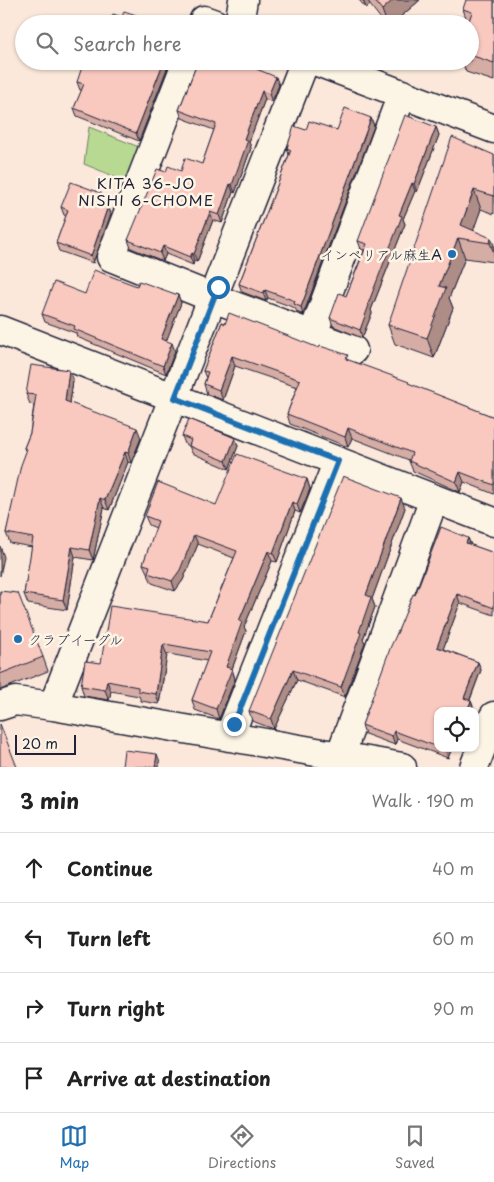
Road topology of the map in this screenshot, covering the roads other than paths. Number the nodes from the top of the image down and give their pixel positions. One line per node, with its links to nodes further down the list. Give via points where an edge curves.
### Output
1 (244, 0): 2 (street)
2 (241, 15)
3 (184, 70): 8 (street, via 111,257)
4 (302, 70): 8 (street)
5 (339, 70): 6 (street)
6 (402, 94): 7 (street); 10 (street)
7 (494, 129)
8 (214, 298): 10 (street); 12 (street)
9 (0, 330): 12 (street)
10 (314, 334): 11 (street)
11 (354, 350)
12 (175, 398): 13 (street); 17 (street)
13 (338, 461): 14 (street); 19 (street)
14 (434, 499): 15 (street); 20 (street)
15 (494, 522)
16 (0, 706): 17 (street, via 15,701)
17 (53, 706): 19 (street)
18 (494, 716): 22 (street)
19 (229, 737): 20 (street)
20 (340, 756): 21 (street)
21 (402, 767)
22 (474, 767)

